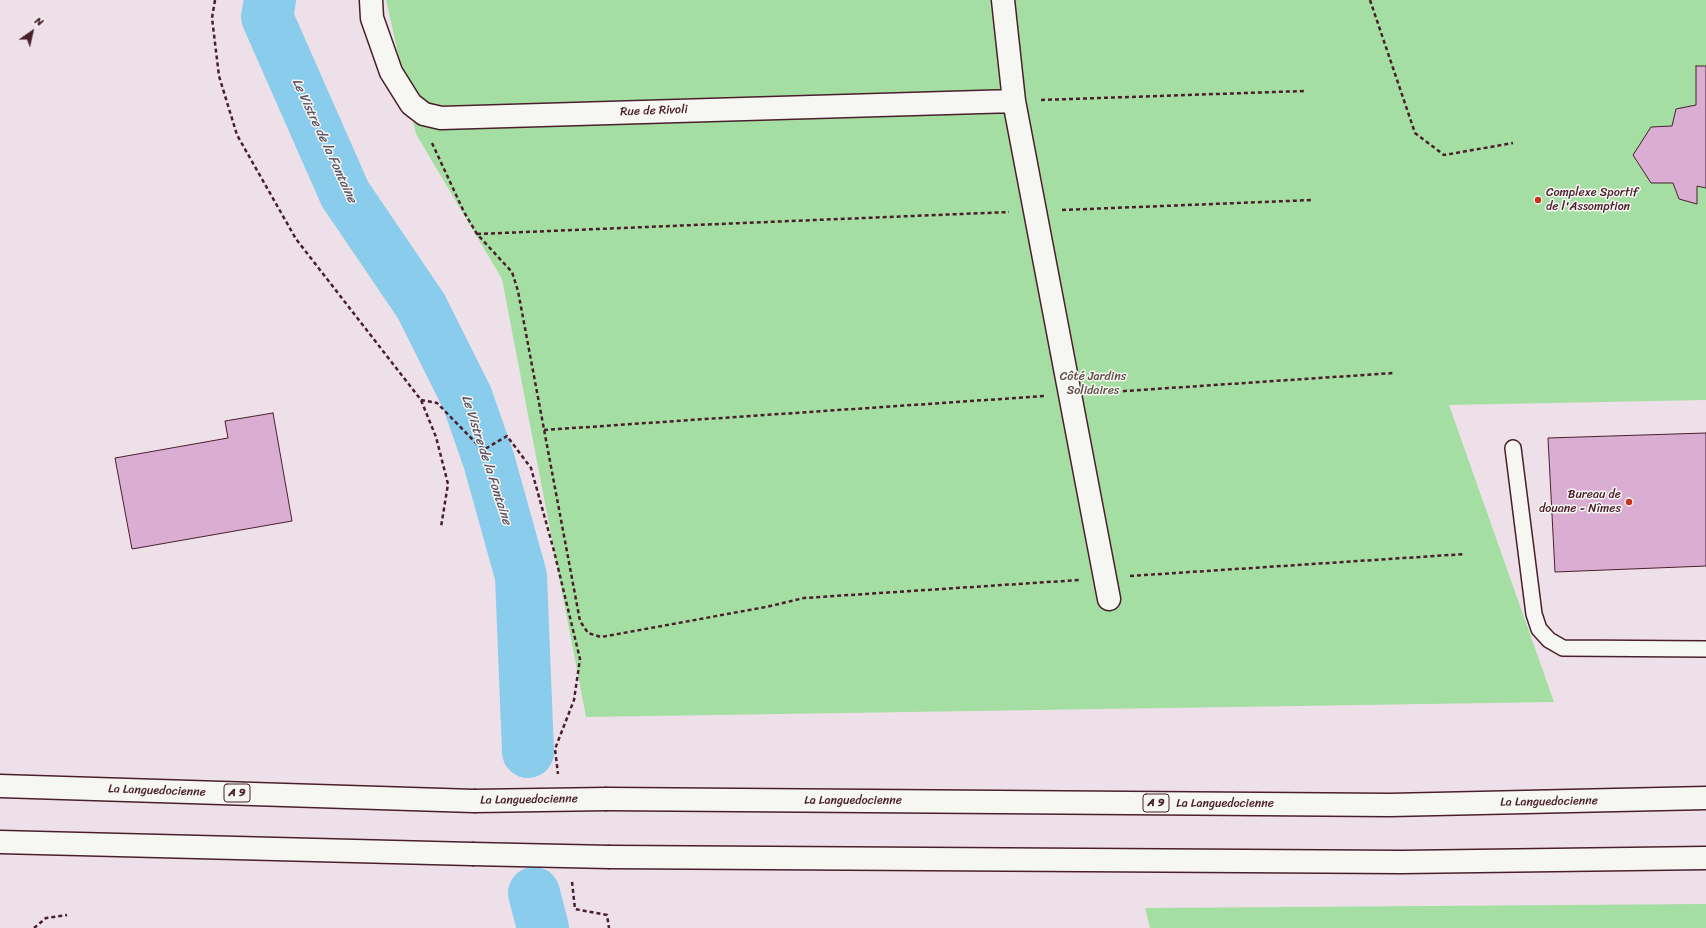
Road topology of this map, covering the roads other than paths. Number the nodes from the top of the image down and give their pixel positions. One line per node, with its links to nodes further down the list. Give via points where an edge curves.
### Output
1 (371, 0): 3 (main road, Rue de Rivoli, via 372,18 391,72 411,104 424,114 441,118)
2 (1002, 0): 3 (main road)
3 (1014, 101): 5 (main road)
4 (1513, 448): 6 (lane, via 1534,614 1539,629 1549,640 1563,648)
5 (1109, 599)
6 (1706, 649)
7 (0, 786): 8 (main road, La Languedocienne / A 9, bridge, via 474,801 1390,805)
8 (1706, 798)
9 (0, 842): 10 (main road, bridge, via 610,856 1402,862)
10 (1706, 858)

